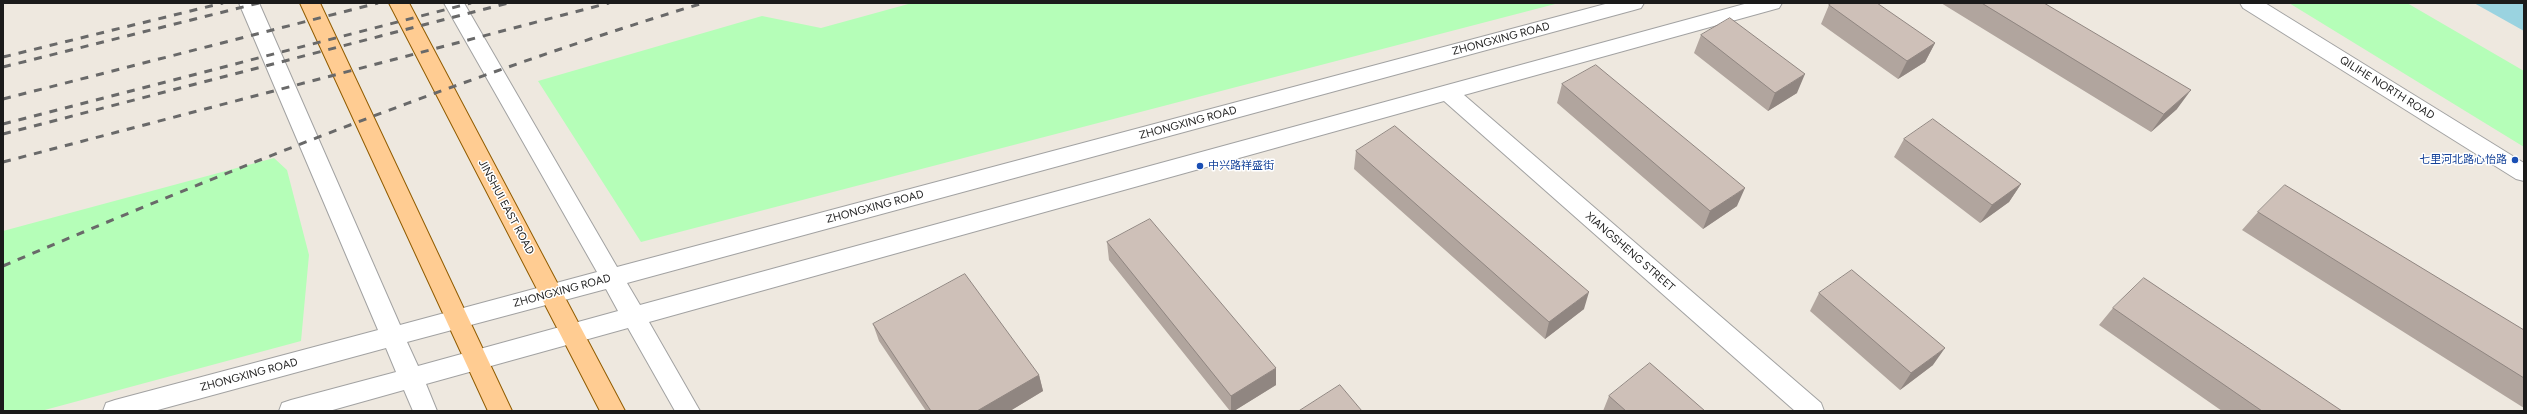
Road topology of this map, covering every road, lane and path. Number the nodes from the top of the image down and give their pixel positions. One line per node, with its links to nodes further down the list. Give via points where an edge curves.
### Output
1 (249, 3): 15 (street)
2 (310, 3): 13 (main road)
3 (399, 3): 11 (main road, JINSHUI EAST ROAD)
4 (454, 3): 10 (street)
5 (1634, 3): 10 (street, ZHONGXING ROAD)
6 (1772, 3): 8 (street)
7 (2250, 3): 9 (street, QILIHE NORTH ROAD)
8 (1447, 92): 12 (street); 24 (street, XIANGSHENG STREET)
9 (2524, 173)
10 (612, 278): 11 (street, ZHONGXING ROAD); 12 (street)
11 (551, 294): 13 (street, ZHONGXING ROAD); 14 (main road, JINSHUI EAST ROAD)
12 (635, 316): 14 (street); 23 (street)
13 (457, 319): 15 (street, ZHONGXING ROAD); 16 (main road)
14 (572, 333): 16 (street); 22 (main road, JINSHUI EAST ROAD)
15 (392, 337): 17 (street); 18 (street, ZHONGXING ROAD)
16 (476, 360): 17 (street); 21 (main road)
17 (410, 378): 19 (street); 20 (street)
18 (115, 411)
19 (291, 411)
20 (425, 411)
21 (500, 411)
22 (613, 411)
23 (688, 411)
24 (1812, 411)

